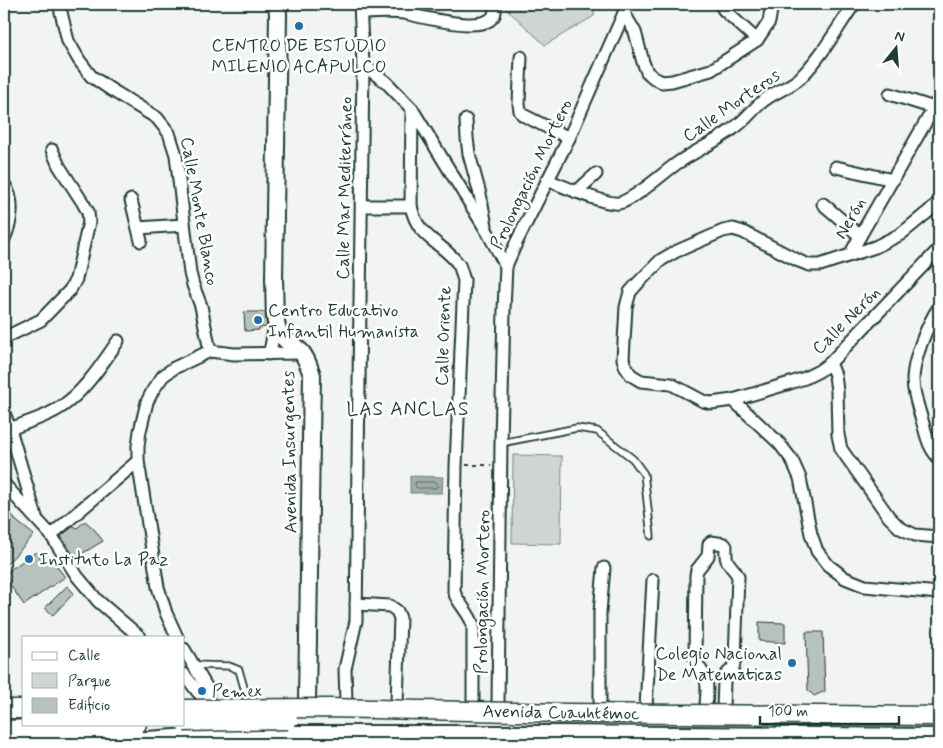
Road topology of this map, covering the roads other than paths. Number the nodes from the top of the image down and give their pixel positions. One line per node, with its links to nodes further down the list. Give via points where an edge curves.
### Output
1 (59, 4): 29 (street, Calle Monte Blanco, via 68,41 91,76 156,118 170,133 176,155)
2 (276, 4): 40 (street, Avenida Insurgentes)
3 (494, 4): 7 (street, via 492,18 488,22 465,24)
4 (720, 4): 9 (street)
5 (772, 4): 9 (street, Prolongación Mortero, via 769,22)
6 (854, 4): 23 (street, Calle Morteros, via 812,66 798,80 763,101 735,128 677,164 627,201 606,202)
7 (361, 8): 11 (street, Calle Mar Mediterráneo)
8 (626, 8): 9 (street, Prolongación Mortero, via 647,72 662,82 711,70); 16 (street, Prolongación Mortero)
9 (757, 40)
10 (521, 57): 16 (street, via 520,111)
11 (364, 65): 14 (street); 27 (street, Calle Mar Mediterráneo)
12 (890, 94): 13 (street)
13 (937, 103): 21 (street, Nerón)
14 (412, 109): 28 (street, Calle Oriente); 32 (street)
15 (466, 120): 32 (street, via 469,154)
16 (569, 138): 20 (street, Prolongación Mortero)
17 (52, 150): 41 (street, via 88,212 76,279 70,290 41,320)
18 (836, 167): 21 (street)
19 (596, 174): 23 (street)
20 (547, 180): 23 (street, Calle Morteros); 38 (street, Prolongación Mortero)
21 (893, 180): 33 (street, Nerón)
22 (4, 184): 34 (street, via 12,210)
23 (576, 192)
24 (131, 200): 30 (street)
25 (939, 200): 37 (street, via 901,234)
26 (823, 204): 33 (street)
27 (362, 206): 28 (street); 61 (street, Calle Mar Mediterráneo)
28 (411, 206): 75 (street, Calle Oriente, via 417,224 452,257 464,280 454,592 473,625)
29 (184, 224): 30 (street); 43 (street, Calle Monte Blanco, via 190,273)
30 (138, 228): 35 (street)
31 (743, 232): 37 (street, Nerón, via 809,265 820,265); 47 (street, Calle Nerón, via 723,231 662,260 630,292 626,307 623,360 631,375 641,381 671,384 711,403)
32 (488, 234): 38 (street)
33 (860, 236): 37 (street, Nerón)
34 (4, 239)
35 (141, 241)
36 (939, 249): 46 (street, Calle Nerón)
37 (850, 255)
38 (506, 266): 50 (street, Prolongación Mortero)
39 (939, 307): 51 (street, via 916,359 913,379 928,441)
40 (276, 321): 44 (street, Avenida Insurgentes, via 284,339); 45 (street)
41 (4, 338)
42 (118, 341): 49 (street, via 69,401 54,411)
43 (210, 351): 45 (street); 52 (street, via 174,368 153,390 140,431)
44 (302, 353): 45 (street); 72 (street, Avenida Insurgentes, via 312,375)
45 (268, 354)
46 (830, 363): 47 (street, Calle Nerón, via 805,378); 57 (street, via 835,375 841,449 900,528 915,535)
47 (733, 400): 60 (street, via 779,443 792,460 800,478 811,534 828,565 845,578 865,586)
48 (4, 413): 49 (street)
49 (10, 429): 54 (street)
50 (502, 442): 56 (lane, via 577,428 597,431 633,459 644,474); 76 (street, Prolongación Mortero)
51 (939, 458)
52 (138, 462): 55 (street); 63 (street, via 158,587)
53 (4, 484): 54 (street)
54 (37, 518): 55 (street)
55 (51, 535): 62 (street, via 77,576 98,601)
56 (651, 536)
57 (939, 537)
58 (604, 568): 79 (street, via 600,612)
59 (653, 580): 80 (street)
60 (939, 593)
61 (356, 604): 73 (street, Calle Mar Mediterráneo, via 356,621 345,669); 74 (street, via 390,606 400,618)
62 (139, 636)
63 (177, 636)
64 (185, 651): 65 (street)
65 (193, 665): 70 (street, via 207,688); 71 (lane, via 229,666 239,670)
66 (185, 675): 70 (street)
67 (4, 702): 68 (street)
68 (22, 702)
69 (185, 702): 70 (street)
70 (208, 702): 71 (street); 88 (street, via 190,716); 94 (street)
71 (248, 702): 72 (street)
72 (307, 702): 73 (street)
73 (346, 702): 74 (street)
74 (397, 703): 75 (street)
75 (473, 704): 76 (street)
76 (498, 704): 77 (street)
77 (536, 705): 78 (street); 95 (street)
78 (556, 705): 79 (street); 96 (street)
79 (600, 707): 80 (street)
80 (646, 708): 81 (street)
81 (706, 708): 82 (street); 82 (street, via 707,682 695,658 696,575 708,556 711,542 726,546 725,557 738,576 735,659 724,681)
82 (723, 708): 83 (street)
83 (939, 708)
84 (4, 709): 85 (main road)
85 (22, 709)
86 (185, 709): 87 (main road, Avenida Cuauhtémoc, bridge)
87 (939, 716)
88 (185, 725)
89 (939, 725): 92 (main road, Avenida Cuauhtémoc, bridge, via 329,720)
90 (112, 726): 91 (main road)
91 (4, 730)
92 (180, 734): 94 (street); 98 (street)
93 (939, 737): 96 (street)
94 (232, 739): 95 (street, via 249,736)
95 (527, 739): 96 (street)
96 (549, 739)
97 (4, 740): 98 (street)
98 (149, 742)

